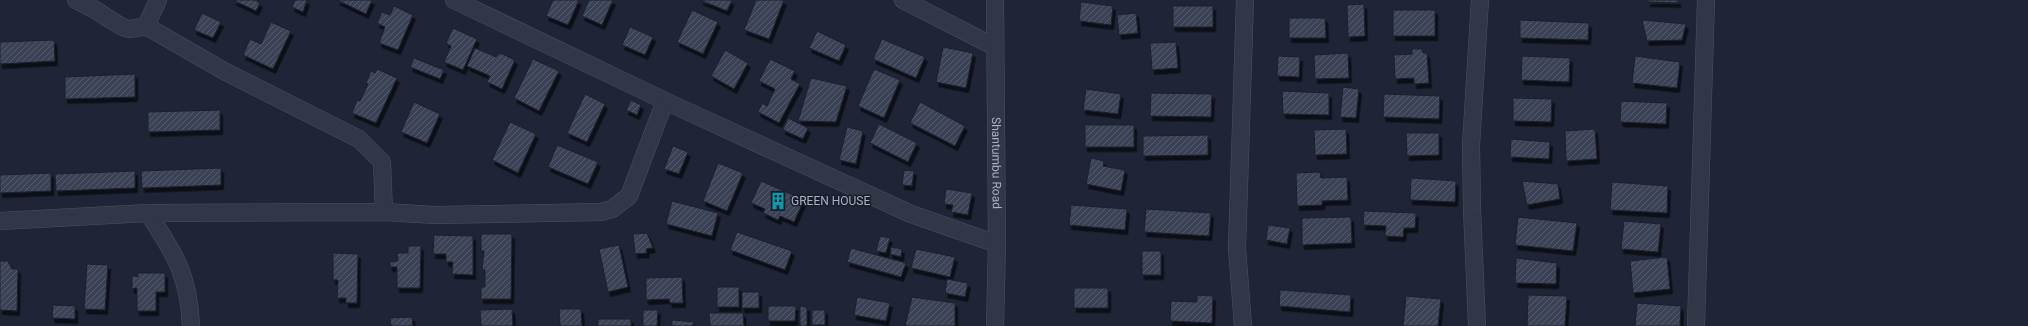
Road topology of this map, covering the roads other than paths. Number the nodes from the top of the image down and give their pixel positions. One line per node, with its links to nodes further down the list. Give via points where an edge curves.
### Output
1 (76, 0): 10 (street, via 119,26 133,30)
2 (158, 0): 10 (street)
3 (454, 0): 9 (street)
4 (902, 0): 11 (street)
5 (995, 0): 11 (street, Shantumbu Road)
6 (1246, 0): 19 (street, via 1236,248)
7 (1480, 0): 20 (street, via 1471,145)
8 (1706, 0): 21 (street)
9 (472, 4): 12 (street)
10 (146, 26): 13 (street, via 224,71 358,139 382,162)
11 (995, 47): 16 (street, Shantumbu Road)
12 (665, 101): 13 (street, via 629,196 612,209 586,213 435,215); 16 (street, via 911,214)
13 (384, 212): 14 (street)
14 (148, 213): 15 (street); 17 (street, via 165,239 184,277 190,302)
15 (0, 221)
16 (996, 244): 18 (street, Shantumbu Road)
17 (190, 326)
18 (995, 326)
19 (1244, 326)
20 (1477, 326)
21 (1696, 326)

